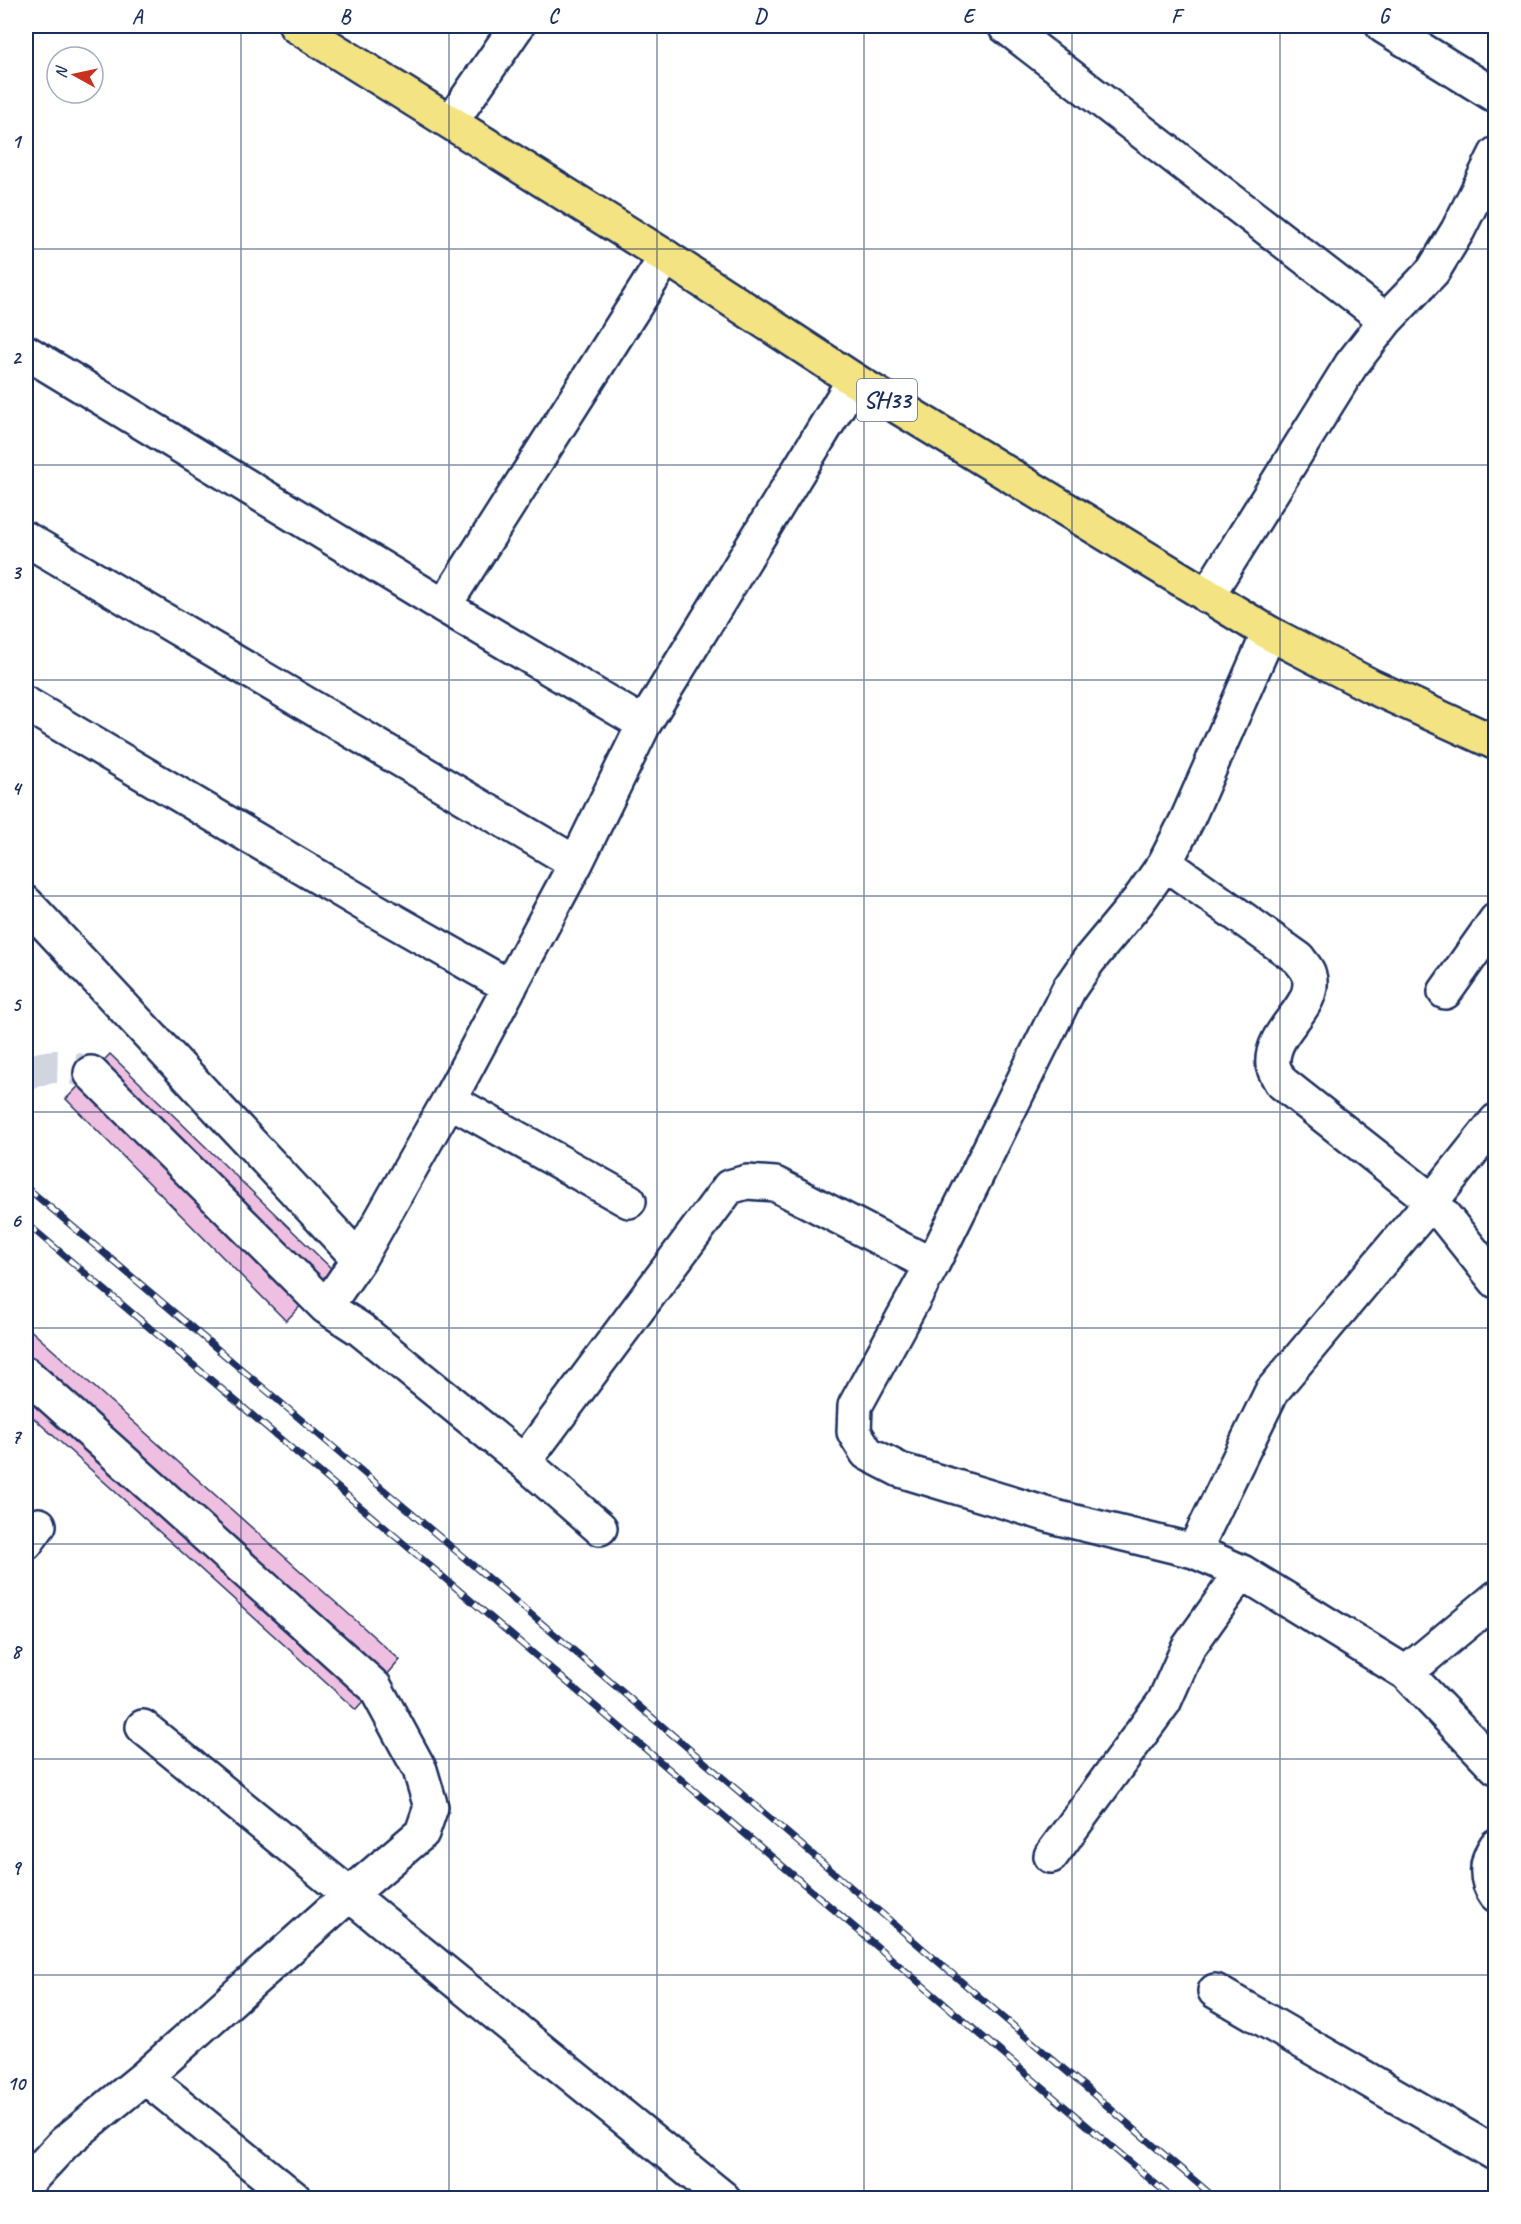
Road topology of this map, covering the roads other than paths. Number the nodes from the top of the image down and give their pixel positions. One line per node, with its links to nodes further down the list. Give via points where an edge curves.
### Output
1 (296, 26): 6 (main road, SH33)
2 (517, 26): 6 (street)
3 (1005, 26): 9 (street)
4 (1383, 26): 5 (street)
5 (1496, 96)
6 (451, 122): 8 (main road, SH33)
7 (1496, 154): 9 (street, via 1433,271)
8 (666, 257): 11 (main road, SH33); 14 (street)
9 (1386, 320): 13 (street, via 1333,392)
10 (26, 352): 14 (street)
11 (854, 380): 13 (main road, SH33); 17 (street)
12 (26, 539): 19 (street)
13 (1207, 596): 15 (main road, SH33)
14 (444, 606): 17 (street)
15 (1269, 633): 18 (main road, SH33, via 1371,686); 20 (street)
16 (26, 704): 23 (street)
17 (644, 724): 19 (street)
18 (1496, 743)
19 (576, 862): 23 (street)
20 (1165, 863): 29 (street, via 1299,959 1309,973 1311,989 1275,1046 1273,1067 1281,1082); 31 (street, via 1069,989)
21 (26, 903): 30 (street)
22 (1496, 920): 24 (street)
23 (510, 987): 26 (street)
24 (1445, 992)
25 (91, 1073): 33 (street)
26 (449, 1100): 28 (street); 30 (street)
27 (1496, 1121): 29 (street)
28 (629, 1201)
29 (1432, 1201): 32 (street); 37 (street, via 1272,1391)
30 (359, 1259): 33 (street)
31 (932, 1265): 35 (street, via 775,1184 747,1182 729,1187); 37 (street, via 855,1407 854,1432 867,1453 900,1470 1025,1508)
32 (1496, 1281)
33 (326, 1307): 35 (street, via 360,1329)
34 (26, 1374): 45 (street, via 375,1688 420,1770 431,1807 422,1833)
35 (524, 1462): 36 (street)
36 (600, 1528)
37 (1194, 1551): 38 (street)
38 (1242, 1572): 40 (street); 44 (street, via 1188,1648 1164,1702)
39 (1496, 1598): 40 (street)
40 (1406, 1674): 42 (street)
41 (142, 1727): 45 (street)
42 (1496, 1767)
43 (1496, 1846): 46 (street, via 1487,1871)
44 (1051, 1856)
45 (350, 1895): 48 (street); 52 (street)
46 (1496, 1895)
47 (1215, 1991): 49 (street)
48 (145, 2077): 50 (street, via 64,2143); 51 (street)
49 (1490, 2143)
50 (26, 2184)
51 (294, 2199)
52 (723, 2199)

